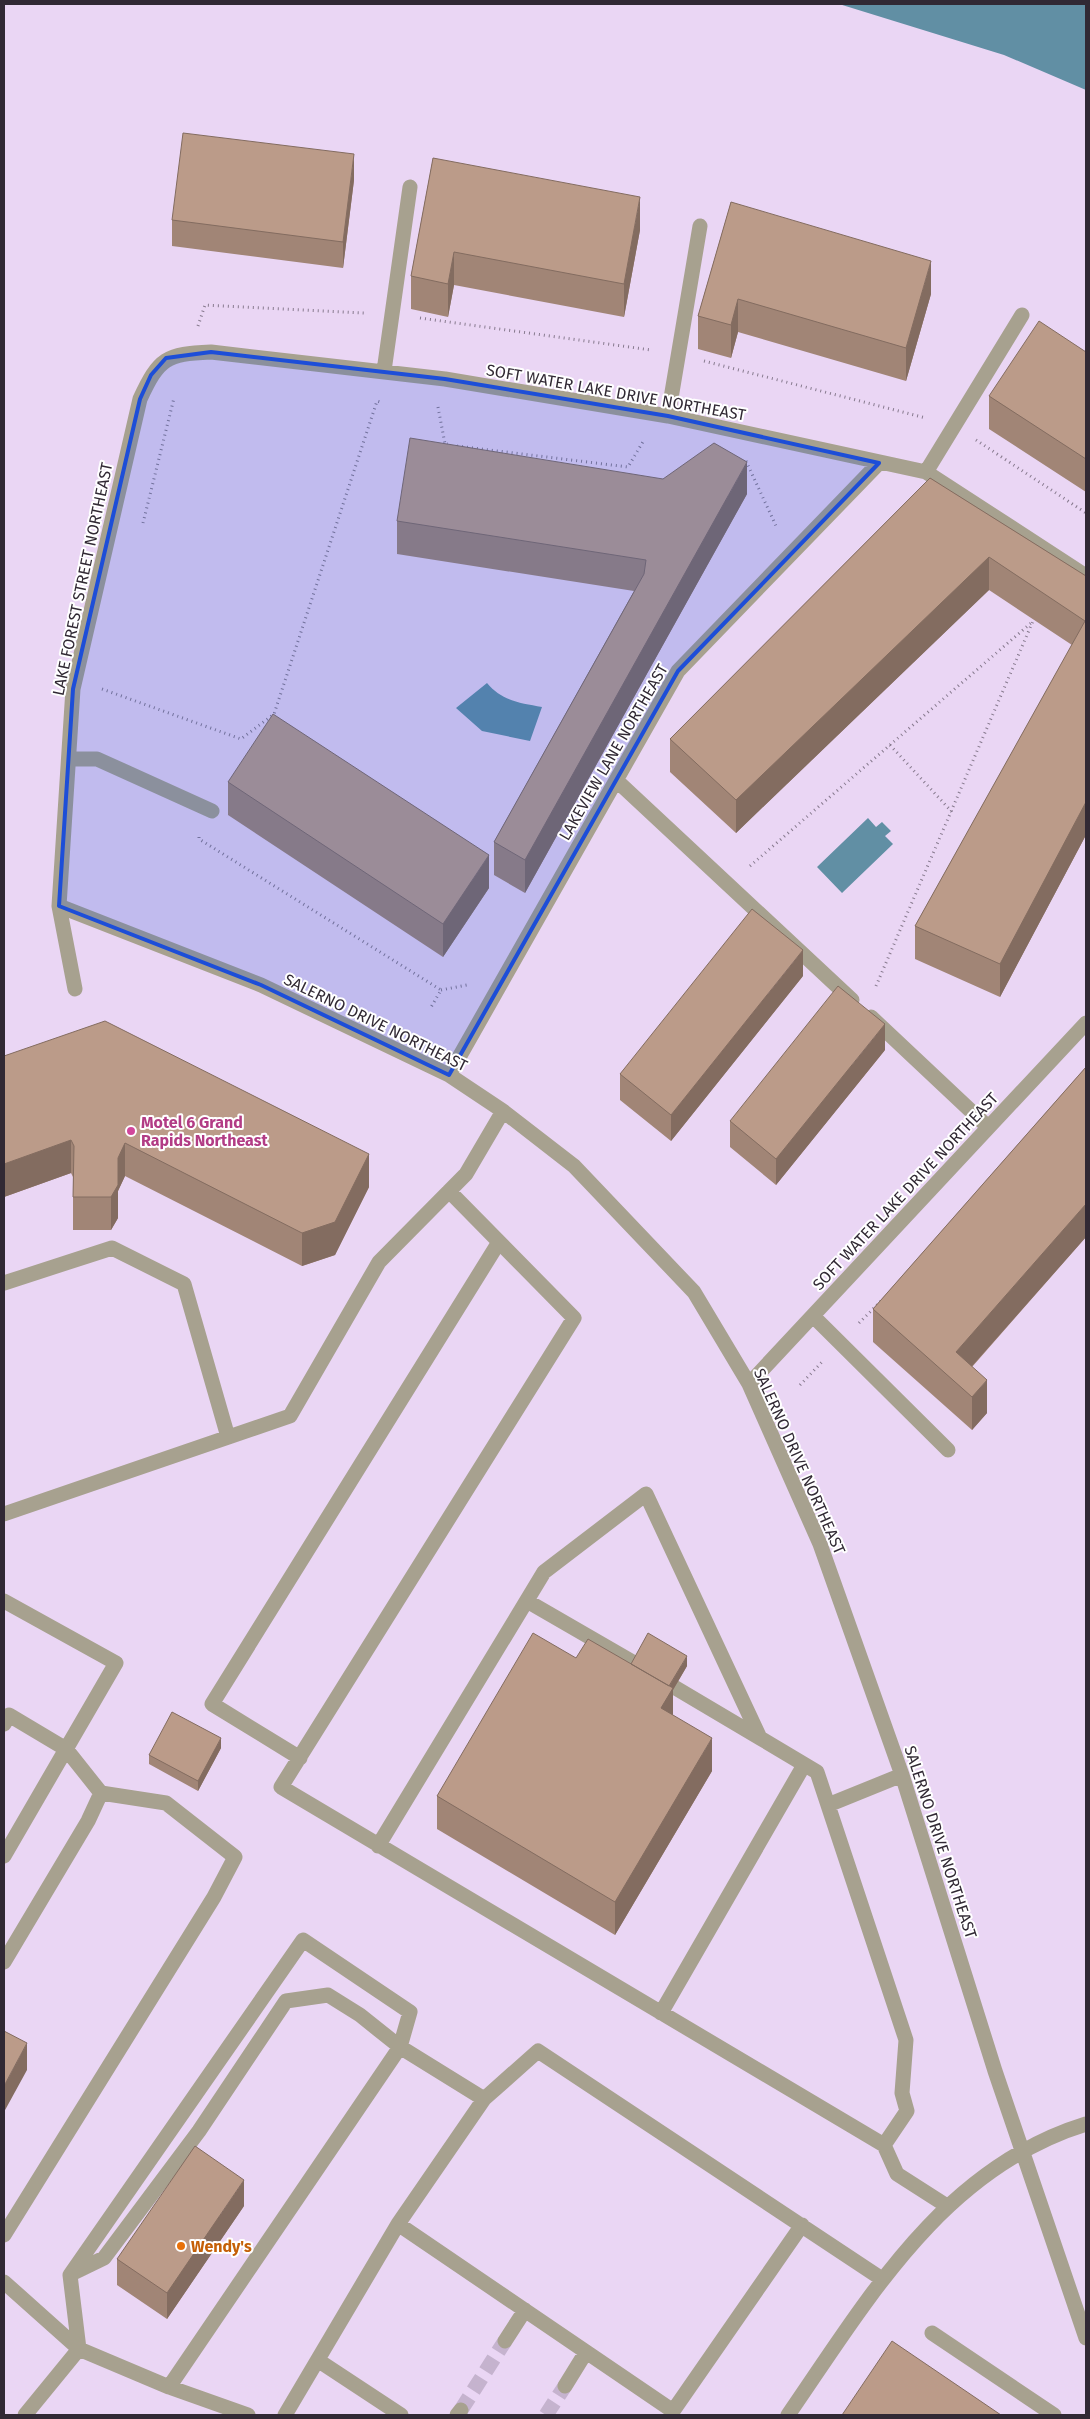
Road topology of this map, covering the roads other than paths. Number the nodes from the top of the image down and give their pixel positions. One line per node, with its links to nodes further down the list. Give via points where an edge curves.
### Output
1 (410, 187): 5 (street)
2 (700, 226): 6 (street)
3 (1022, 314): 8 (street)
4 (166, 358): 5 (street, SOFT WATER LAKE DRIVE NORTHEAST, via 211,352); 10 (street, LAKE FOREST STREET NORTHEAST, via 151,375 140,399 73,689)
5 (384, 371): 6 (street, SOFT WATER LAKE DRIVE NORTHEAST)
6 (668, 416): 7 (street, SOFT WATER LAKE DRIVE NORTHEAST)
7 (879, 463): 8 (street, SOFT WATER LAKE DRIVE NORTHEAST); 11 (street, LAKEVIEW LANE NORTHEAST, via 678,671)
8 (926, 472): 9 (street, SOFT WATER LAKE DRIVE NORTHEAST)
9 (1086, 576)
10 (69, 759): 12 (street, via 97,759); 13 (street, LAKE FOREST STREET NORTHEAST)
11 (616, 780): 16 (street, LAKEVIEW LANE NORTHEAST); 18 (street)
12 (212, 811)
13 (59, 906): 14 (street, LAKE FOREST STREET NORTHEAST); 16 (street, SALERNO DRIVE NORTHEAST, via 261,985)
14 (75, 989)
15 (1086, 1023): 18 (street, SOFT WATER LAKE DRIVE NORTHEAST)
16 (449, 1075): 17 (street, SALERNO DRIVE NORTHEAST)
17 (503, 1111): 19 (street, via 466,1174); 23 (street, SALERNO DRIVE NORTHEAST, via 574,1166 694,1292)
18 (988, 1127): 22 (street, SOFT WATER LAKE DRIVE NORTHEAST)
19 (449, 1190): 20 (street); 24 (street, via 379,1262 290,1416)
20 (500, 1242): 34 (street, via 574,1318); 34 (street, via 212,1704)
21 (4, 1283): 24 (street, via 112,1248 184,1284)
22 (813, 1316): 23 (street, SOFT WATER LAKE DRIVE NORTHEAST); 25 (street)
23 (750, 1384): 36 (street, SALERNO DRIVE NORTHEAST, via 820,1544)
24 (228, 1437): 26 (street)
25 (948, 1450)
26 (4, 1514)
27 (4, 1601): 33 (street, via 116,1662)
28 (527, 1601): 29 (street); 32 (street, via 544,1572 646,1494); 39 (street)
29 (636, 1664)
30 (674, 1687): 32 (street)
31 (4, 1724): 33 (street, via 10,1715)
32 (760, 1738): 35 (street)
33 (66, 1749): 37 (street); 40 (street)
34 (300, 1758): 39 (street, via 282,1787)
35 (804, 1764): 38 (street, via 817,1772); 42 (street)
36 (902, 1775): 38 (street); 47 (street, SALERNO DRIVE NORTHEAST)
37 (101, 1793): 41 (street, via 88,1821); 51 (street, via 166,1803 234,1856 214,1897)
38 (828, 1805): 46 (street, via 906,2040 902,2093 907,2111)
39 (378, 1846): 42 (street)
40 (4, 1856)
41 (4, 1962)
42 (662, 2013): 46 (street)
43 (400, 2047): 44 (street); 52 (street, via 360,2015 328,1996 286,2002 199,2131 104,2258); 52 (street, via 410,2012 303,1940); 63 (street)
44 (484, 2099): 49 (street); 50 (street, via 538,2051)
45 (1086, 2124): 47 (street)
46 (884, 2145): 48 (street, via 897,2174)
47 (1021, 2150): 48 (street); 57 (street, SALERNO DRIVE NORTHEAST)
48 (947, 2206): 53 (street)
49 (398, 2224): 55 (street); 61 (street)
50 (802, 2225): 53 (street); 64 (street)
51 (4, 2235)
52 (70, 2275): 59 (street)
53 (882, 2278): 69 (street)
54 (4, 2282): 59 (street)
55 (525, 2310): 58 (street); 60 (street)
56 (932, 2332): 70 (street)
57 (1086, 2338)
58 (505, 2341)
59 (79, 2349): 63 (street); 65 (street)
60 (586, 2352): 62 (street); 64 (street)
61 (319, 2361): 67 (street); 68 (street)
62 (565, 2386)
63 (169, 2387): 66 (street)
64 (674, 2414)
65 (25, 2415)
66 (248, 2415)
67 (285, 2415)
68 (400, 2415)
69 (788, 2415)
70 (1054, 2415)

